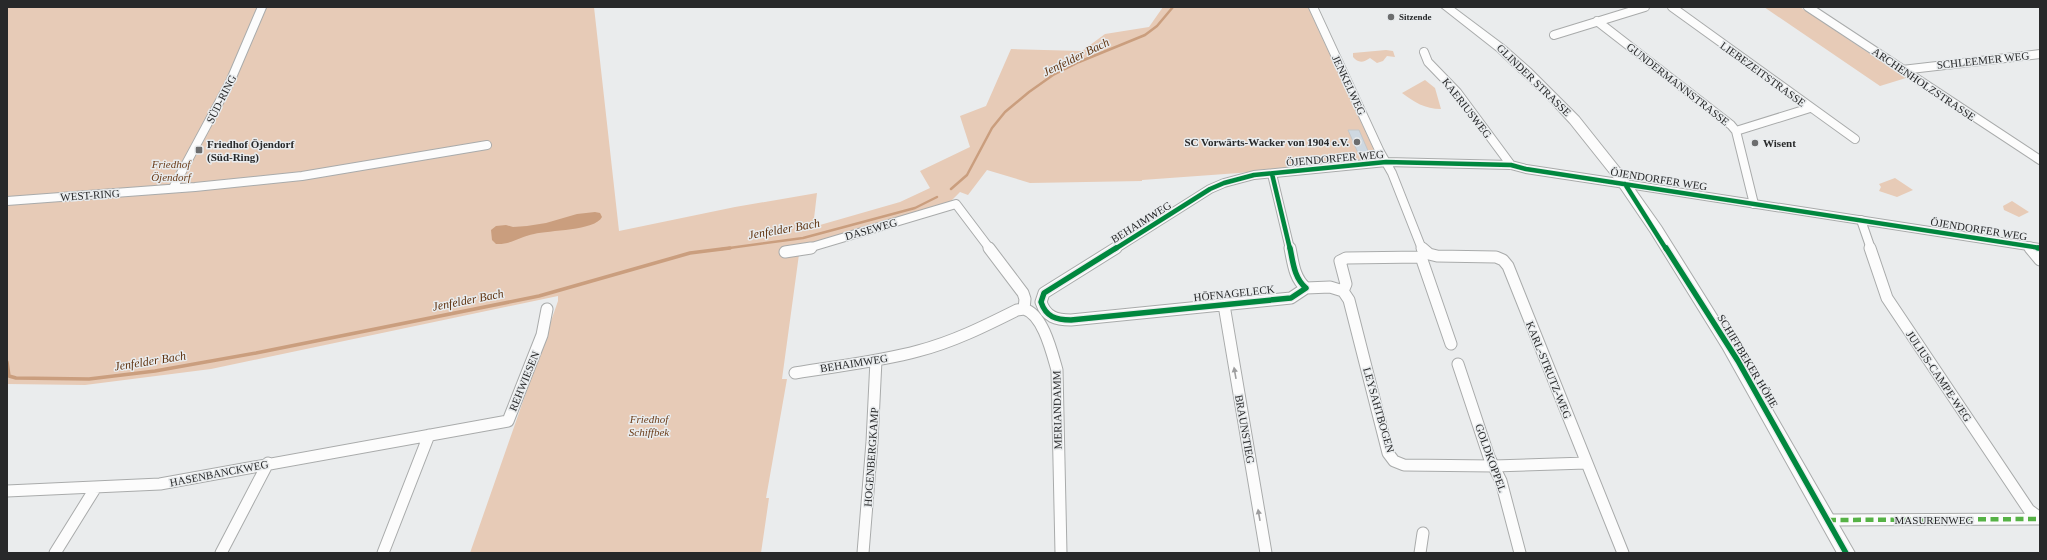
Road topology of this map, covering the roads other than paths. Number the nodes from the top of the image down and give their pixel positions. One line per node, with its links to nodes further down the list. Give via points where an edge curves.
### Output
1 (262, 7): 21 (street, SÜD-RING, via 230,82)
2 (1313, 7): 17 (street, JENKELWEG)
3 (1446, 7): 20 (main road, GLINDER STRASSE, via 1490,39 1543,86 1592,140)
4 (1645, 7): 7 (street)
5 (1672, 7): 12 (street, LIEBEZEITSTRASSE)
6 (1808, 7): 11 (street, ARCHENHOLZSTRASSE)
7 (1597, 21): 8 (street); 13 (street, GUNDERMANNSTRASSE)
8 (1554, 35)
9 (1424, 52): 18 (street, KAERIUSWEG, via 1428,62 1457,92)
10 (2039, 55): 11 (street, SCHLEEMER WEG)
11 (1902, 70): 16 (street, ARCHENHOLZSTRASSE)
12 (1810, 108): 13 (street); 14 (street, LIEBEZEITSTRASSE)
13 (1736, 131): 23 (street, GUNDERMANNSTRASSE)
14 (1855, 139)
15 (487, 146): 21 (street, WEST-RING, via 302,176)
16 (2040, 160)
17 (1386, 162): 18 (street, ÖJENDORFER WEG); 19 (street, ÖJENDORFER WEG); 27 (street)
18 (1511, 165): 20 (street, ÖJENDORFER WEG)
19 (1272, 174): 29 (street, via 1296,275 1300,284); 34 (street, BEHAIMWEG, via 1240,178 1210,189 1044,293 1041,302)
20 (1625, 184): 23 (street, ÖJENDORFER WEG); 46 (main road, SCHIFFBEKER HÖHE, via 1738,361)
21 (173, 188): 22 (street, WEST-RING)
22 (7, 201)
23 (1754, 204): 24 (street, ÖJENDORFER WEG)
24 (1861, 220): 25 (street, ÖJENDORFER WEG); 45 (street, JULIUS-CAMPE-WEG, via 1888,298 2029,510)
25 (2035, 248): 28 (street)
26 (785, 252): 33 (street, DASEWEG, via 810,248 956,204 1023,293)
27 (1426, 253): 30 (street, LEYSAHTBOGEN, via 1421,257 1342,259 1340,265 1346,284); 35 (street, via 1421,257); 41 (street, KARL-STRUTZ-WEG, via 1438,256 1496,256 1508,266)
28 (2040, 260)
29 (1306, 288): 30 (street, HÖFNAGELECK, via 1330,287); 31 (street, HÖFNAGELECK, via 1291,298)
30 (1343, 291): 42 (street, LEYSAHTBOGEN, via 1349,300 1388,453 1394,461 1404,464)
31 (1224, 305): 34 (street, HÖFNAGELECK, via 1071,320 1055,320); 53 (street, BRAUNSTIEG, one-way to 31)
32 (547, 309): 39 (street, REHWIESEN, via 542,335 508,421)
33 (1024, 309): 36 (street, BEHAIMWEG, via 941,344); 52 (street, MERIANDAMM, via 1031,311 1041,326 1057,370)
34 (1045, 312)
35 (1451, 344)
36 (876, 360): 38 (street, BEHAIMWEG); 51 (street, HOGENBERGKAMP)
37 (1458, 364): 42 (street, GOLDKOPPEL)
38 (795, 373)
39 (429, 435): 40 (street, HASENBANCKWEG); 50 (street)
40 (268, 463): 43 (street, HASENBANCKWEG, via 160,484); 49 (street)
41 (1586, 463): 42 (street, LEYSAHTBOGEN); 56 (street, KARL-STRUTZ-WEG)
42 (1494, 466): 55 (street, GOLDKOPPEL, via 1501,481)
43 (96, 487): 44 (street, HASENBANCKWEG); 48 (street)
44 (7, 491)
45 (2040, 519): 46 (street, MASURENWEG)
46 (1828, 520): 57 (main road, SCHIFFBEKER HÖHE)
47 (1423, 533): 54 (street)
48 (54, 553)
49 (221, 553)
50 (383, 553)
51 (863, 553)
52 (1061, 553)
53 (1266, 553)
54 (1420, 553)
55 (1520, 553)
56 (1623, 553)
57 (1846, 553)

